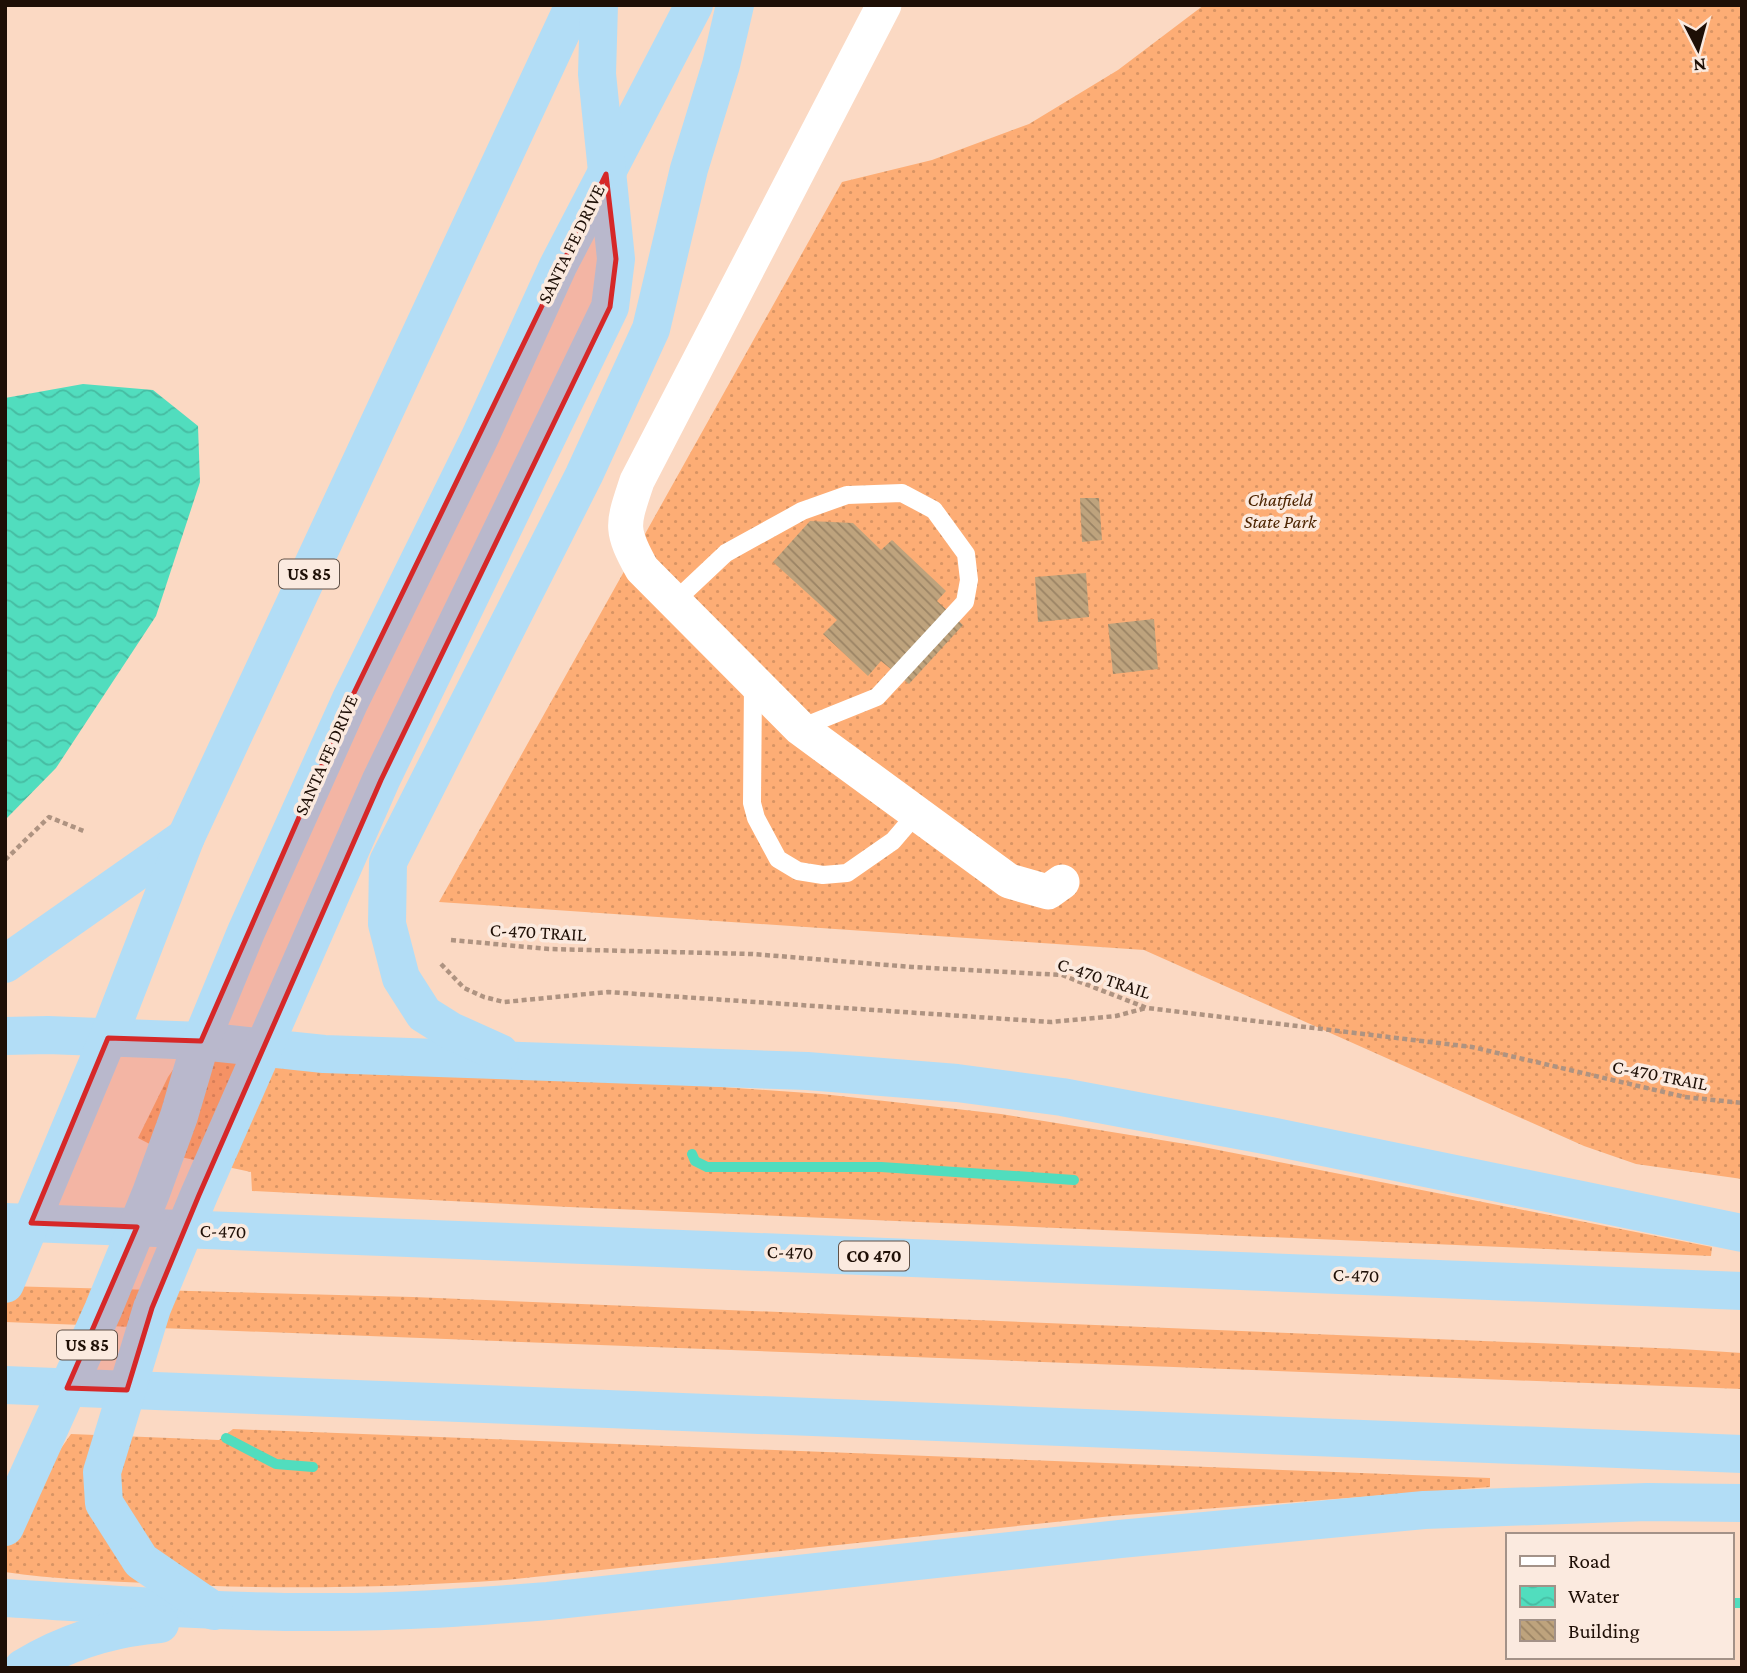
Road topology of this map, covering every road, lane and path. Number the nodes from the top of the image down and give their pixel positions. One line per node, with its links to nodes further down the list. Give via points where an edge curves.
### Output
1 (574, 5): 12 (highway, US 85)
2 (599, 5): 6 (highway, via 597,74)
3 (694, 5): 6 (highway, SANTA FE DRIVE / US 85)
4 (735, 5): 23 (highway, via 651,329 583,475 388,862 387,924 401,978 424,1013 451,1031)
5 (884, 5): 7 (street, via 637,481 625,518 627,542 642,569)
6 (606, 174): 21 (highway, SANTA FE DRIVE / US 85, via 350,701); 22 (highway, via 615,259 610,307 381,780)
7 (674, 602): 8 (street); 9 (lane, via 726,553 802,511 846,495 902,493 934,510 966,554 969,580 965,602 877,697)
8 (753, 681): 9 (street); 10 (lane, via 752,803 778,859 798,872 847,873 894,841)
9 (800, 728): 10 (street)
10 (917, 813): 14 (street, via 1009,881 1048,892)
11 (86, 832): 13 (path, via 49,817)
12 (186, 837): 16 (highway); 20 (highway, US 85)
13 (5, 860)
14 (1062, 882)
15 (451, 940): 18 (path, C-470 TRAIL, via 1062,975)
16 (5, 964)
17 (441, 964): 18 (path, via 464,988 504,1002 608,992 1051,1022)
18 (1147, 1008): 24 (path, C-470 TRAIL, via 1472,1047 1685,1097)
19 (5, 1036): 20 (highway)
20 (108, 1038): 21 (highway); 27 (highway, US 85)
21 (201, 1041): 22 (highway); 32 (highway, SANTA FE DRIVE / US 85, via 151,1193)
22 (263, 1048): 23 (highway); 34 (highway, via 152,1308 102,1472 104,1503 141,1561)
23 (515, 1060): 26 (highway, via 832,1072 1062,1097)
24 (1742, 1103)
25 (5, 1222): 28 (highway, C-470 / CO 470)
26 (1742, 1233)
27 (5, 1284)
28 (1742, 1291)
29 (5, 1385): 30 (highway)
30 (1742, 1454)
31 (1742, 1503): 35 (highway, via 1424,1510 548,1601)
32 (12, 1511)
33 (5, 1598): 34 (highway)
34 (214, 1611): 35 (highway)
35 (316, 1612): 36 (highway, via 124,1627)
36 (23, 1668)

